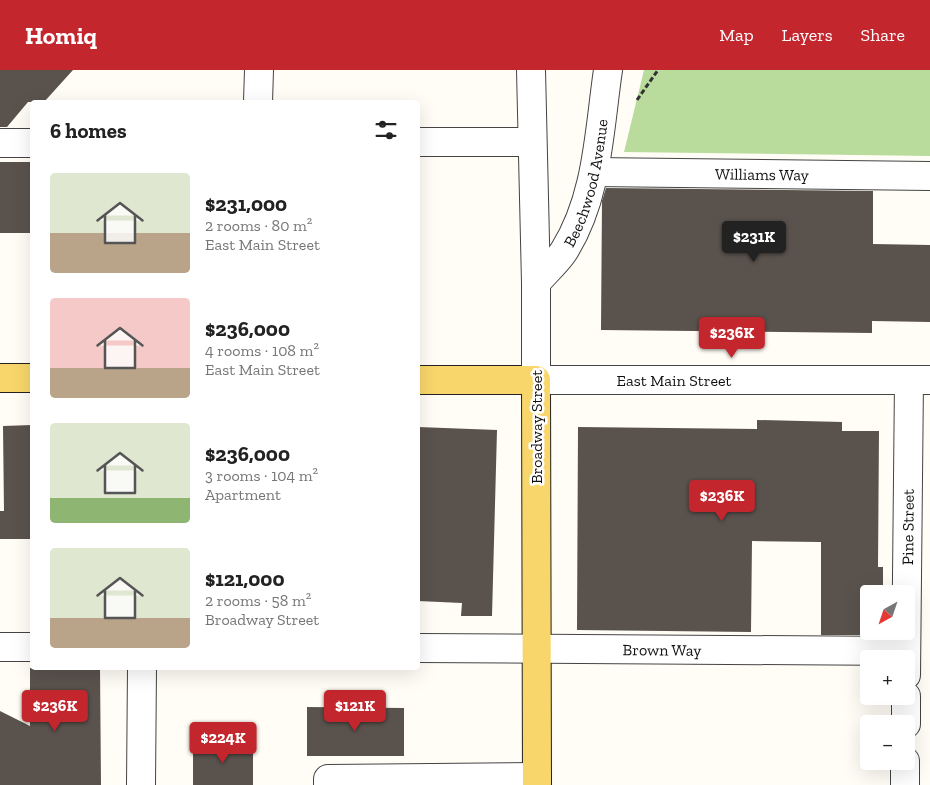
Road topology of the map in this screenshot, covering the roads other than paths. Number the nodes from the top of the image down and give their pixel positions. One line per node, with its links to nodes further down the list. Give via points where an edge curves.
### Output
1 (259, 70): 4 (street)
2 (531, 70): 8 (street, Broadway Street)
3 (608, 70): 9 (street, Beechwood Avenue)
4 (258, 100)
5 (0, 142): 6 (street)
6 (30, 142)
7 (420, 142): 8 (street)
8 (532, 142): 11 (street, Broadway Street)
9 (594, 172): 10 (street, Williams Way); 11 (street, Beechwood Avenue, via 592,189 572,235 563,252)
10 (930, 176)
11 (536, 282): 15 (street, Broadway Street)
12 (0, 378): 13 (main road)
13 (30, 378)
14 (420, 380): 15 (main road, East Main Street)
15 (536, 380): 16 (street, East Main Street); 20 (main road, Broadway Street)
16 (919, 380): 21 (street, Pine Street)
17 (0, 647): 18 (street)
18 (30, 648)
19 (420, 648): 20 (street, Brown Way)
20 (535, 648): 21 (street, Brown Way); 24 (main road, Broadway Street)
21 (912, 650)
22 (142, 670): 25 (street)
23 (906, 770): 27 (street)
24 (537, 781): 26 (street, via 328,779)
25 (141, 785)
26 (328, 785)
27 (905, 785)

